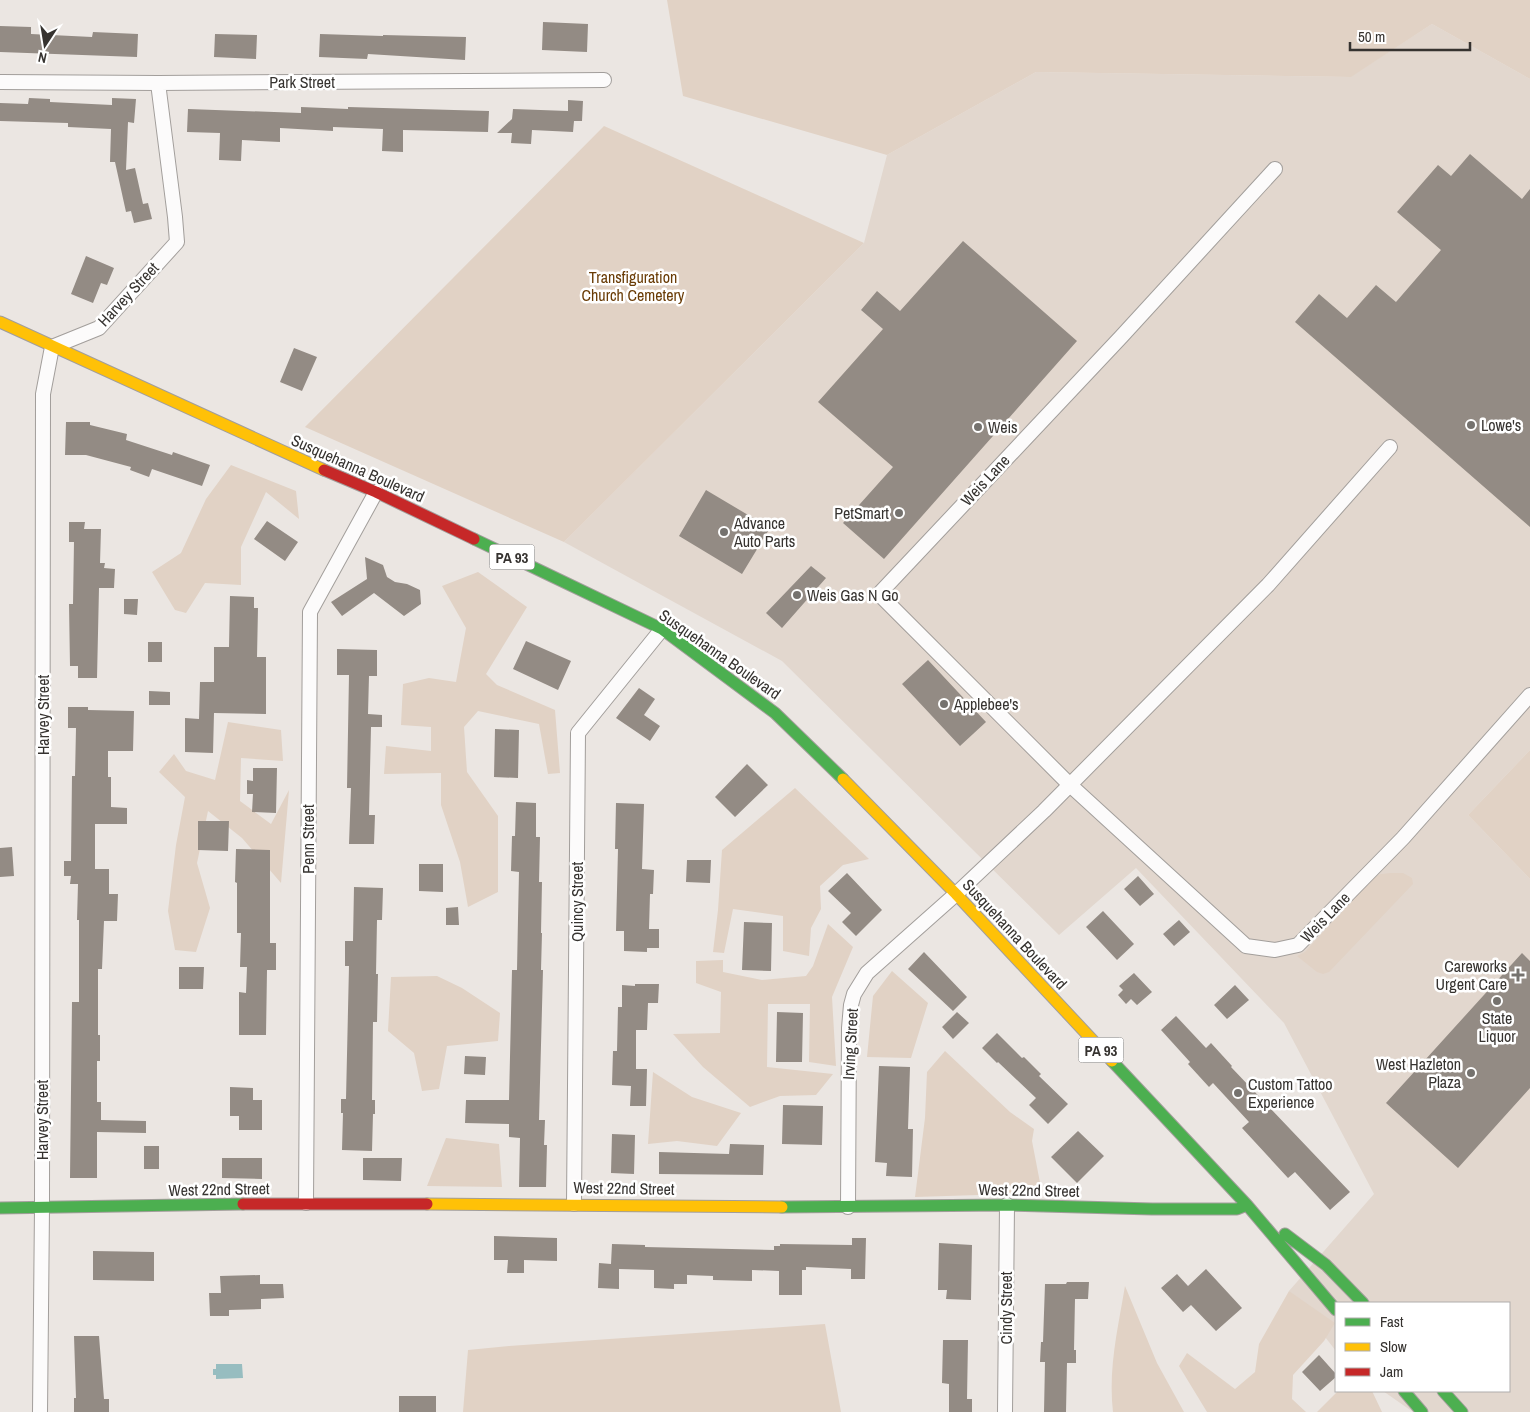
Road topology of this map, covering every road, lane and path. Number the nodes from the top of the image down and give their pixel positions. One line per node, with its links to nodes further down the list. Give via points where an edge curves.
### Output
1 (604, 80): 3 (street, Park Street)
2 (0, 82): 3 (street, Park Street)
3 (158, 83): 6 (street, Harvey Street, via 177,242 99,328)
4 (1275, 169): 11 (street, Weis Lane, via 1121,338 879,594)
5 (0, 322): 6 (main road, Susquehanna Boulevard / PA 93)
6 (52, 347): 8 (main road, Susquehanna Boulevard / PA 93); 19 (street, Harvey Street, via 43,394)
7 (1390, 447): 11 (street, via 1268,585)
8 (376, 492): 9 (main road, Susquehanna Boulevard / PA 93); 13 (street, Penn Street, via 310,612)
9 (662, 629): 12 (main road, Susquehanna Boulevard / PA 93, via 775,713); 14 (street, Quincy Street, via 578,733)
10 (1530, 695): 11 (street, Weis Lane, via 1403,838 1298,945 1275,950 1246,946)
11 (1069, 784): 12 (street)
12 (956, 894): 16 (main road, Susquehanna Boulevard / PA 93); 17 (street, Irving Street, via 875,964 854,994 849,1028)
13 (306, 1203): 14 (main road, West 22nd Street); 19 (main road, West 22nd Street)
14 (574, 1204): 17 (main road, West 22nd Street)
15 (1007, 1205): 16 (main road, West 22nd Street, via 1152,1209 1238,1209); 17 (main road, West 22nd Street); 25 (street, Cindy Street)
16 (1247, 1205): 20 (main road, Susquehanna Boulevard / PA 93, via 1326,1266); 21 (main road, Susquehanna Boulevard / PA 93)
17 (848, 1207)
18 (0, 1208): 19 (main road, West 22nd Street)
19 (42, 1208): 24 (street, Harvey Street)
20 (1362, 1302)
21 (1335, 1309)
22 (1405, 1392): 26 (main road)
23 (1444, 1392): 27 (main road)
24 (40, 1412)
25 (1005, 1412)
26 (1422, 1412)
27 (1462, 1412)

